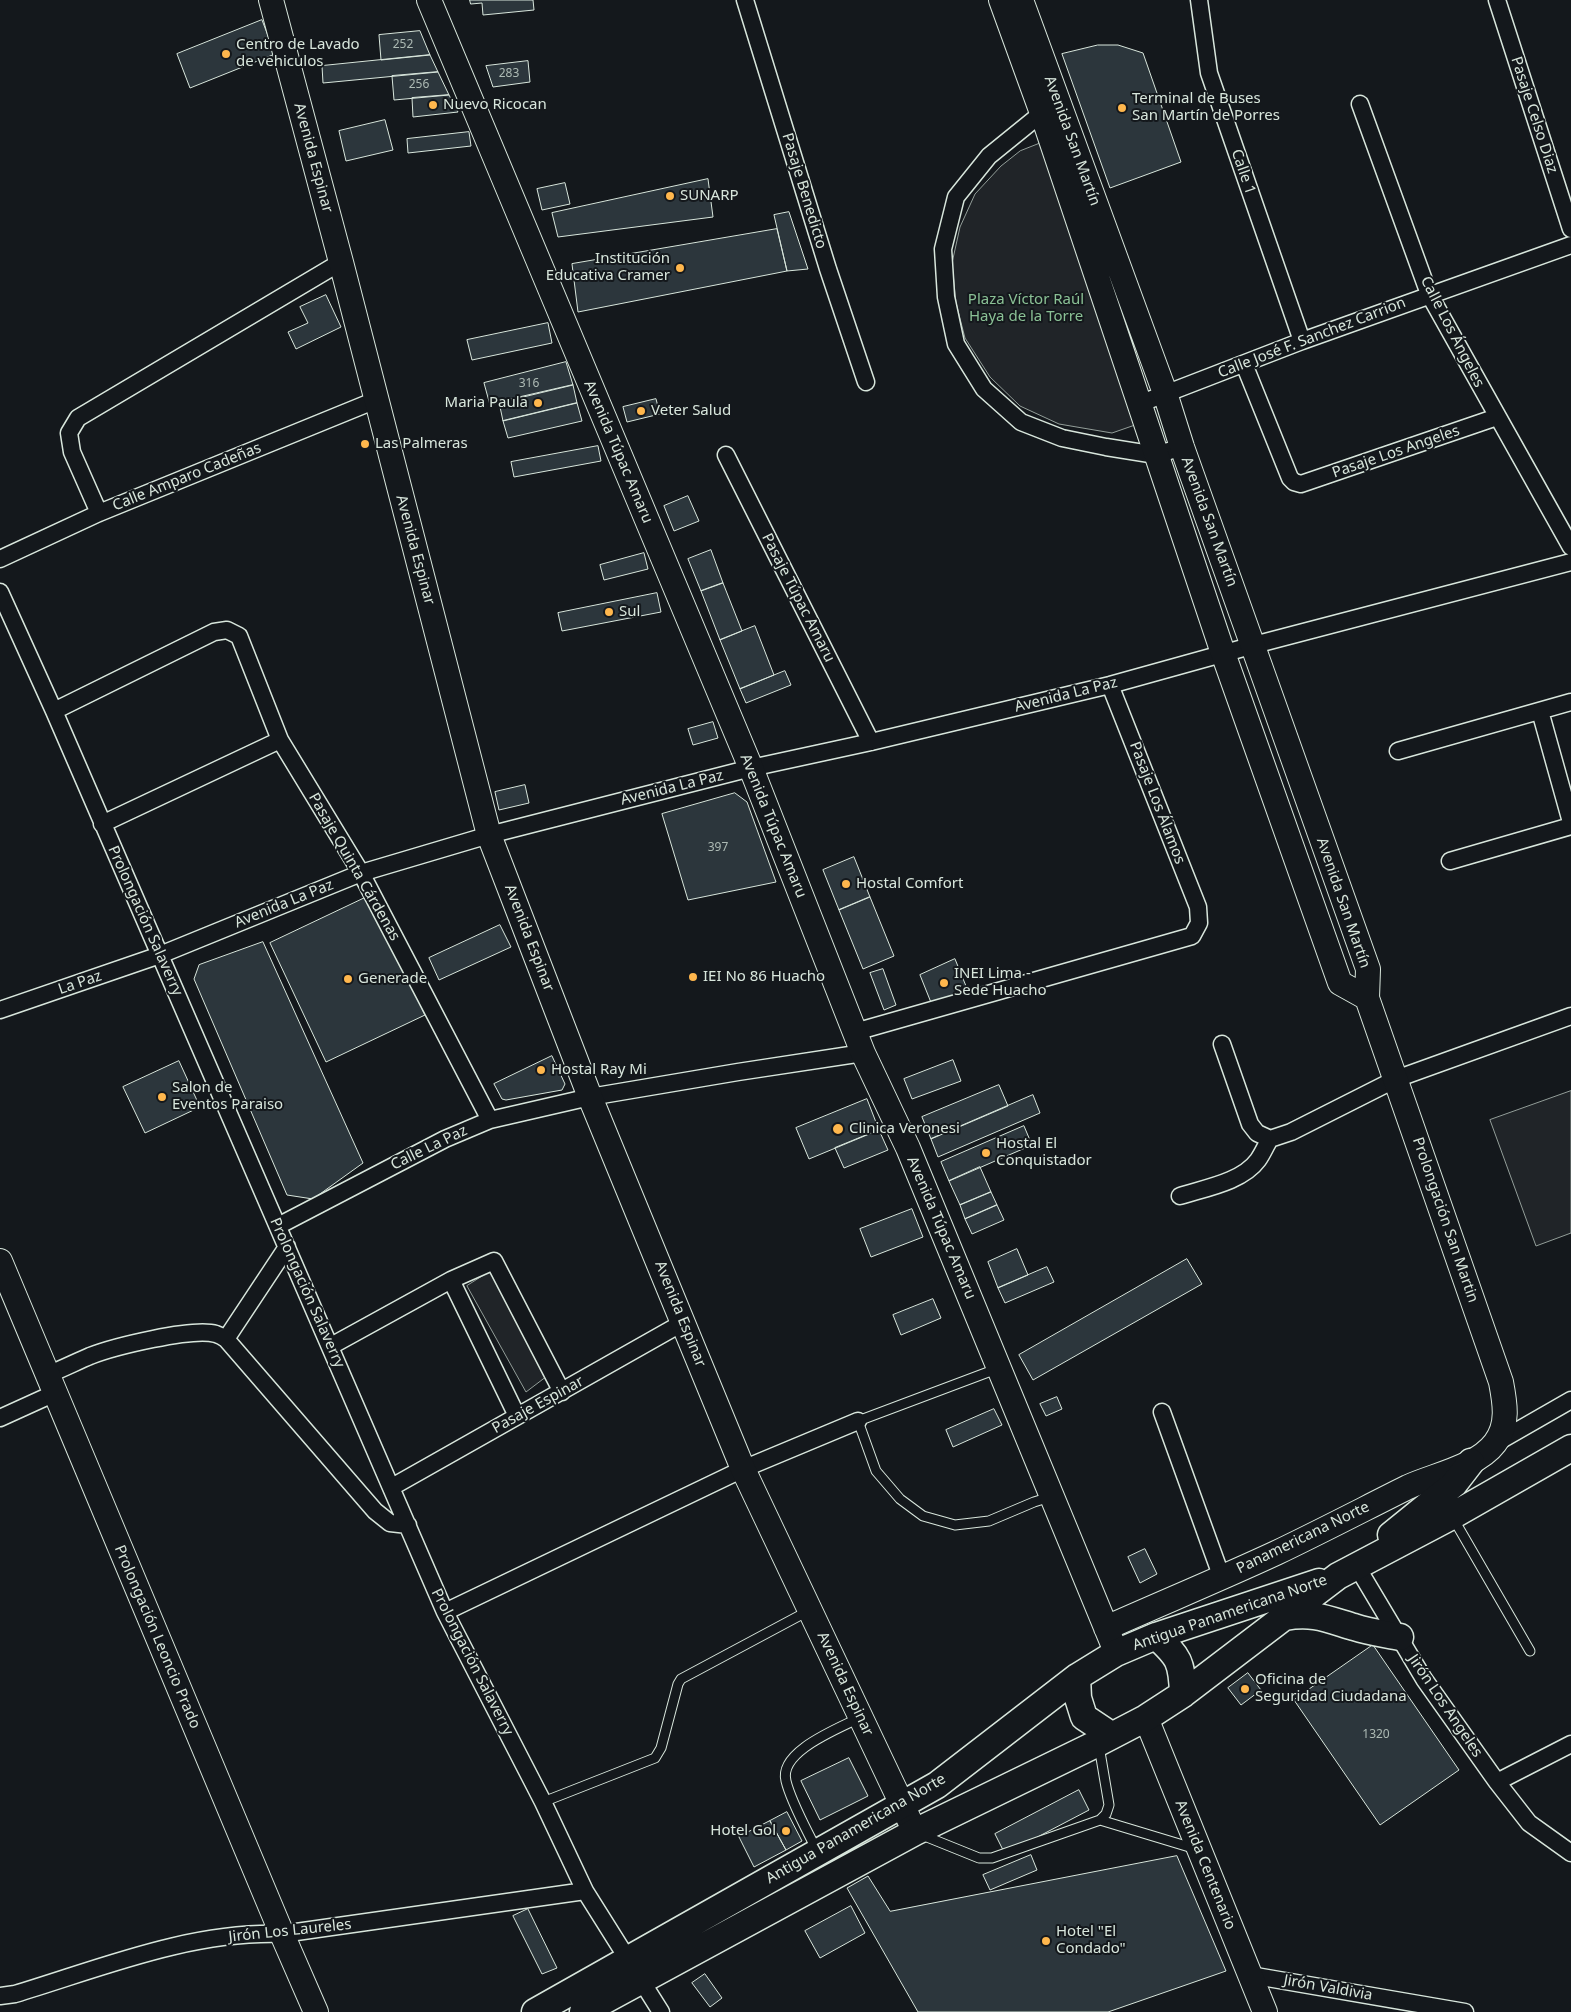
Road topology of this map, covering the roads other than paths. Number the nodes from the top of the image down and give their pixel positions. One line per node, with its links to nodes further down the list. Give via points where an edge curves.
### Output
1 (270, 0): 12 (street, Avenida Espinar)
2 (429, 0): 38 (street, Avenida Túpac Amaru)
3 (745, 0): 16 (street, Pasaje Benedicto)
4 (1001, 0): 9 (street, Avenida San Martín)
5 (1021, 0): 9 (street, Avenida San Martín)
6 (1199, 0): 14 (street, Calle 1, via 1209,73)
7 (1497, 0): 10 (street, Pasaje Celso Diaz)
8 (1360, 104): 13 (street, Calle Los Ángeles)
9 (1050, 109): 17 (street, Avenida San Martín); 19 (street, Avenida San Martín); 23 (street, via 990,156 956,198 943,249 946,297 956,344 984,389 1021,422 1062,438)
10 (1571, 229)
11 (1571, 245): 13 (street, Calle José F. Sanchez Carrion)
12 (341, 262): 18 (street, Avenida Espinar); 24 (street, via 78,418 69,433 72,452)
13 (1429, 294): 14 (street, Calle José F. Sanchez Carrion); 20 (street, Calle Los Ángeles)
14 (1302, 341): 15 (street, Calle José F. Sanchez Carrion)
15 (1244, 364): 17 (street, Calle José F. Sanchez Carrion); 20 (street, Pasaje Los Angeles, via 1290,478 1301,484)
16 (866, 382)
17 (1165, 394): 19 (street, Calle José F. Sanchez Carrion); 21 (street, Avenida San Martín)
18 (376, 400): 24 (street, Calle Amparo Cadeñas); 41 (street, Avenida Espinar)
19 (1139, 404): 23 (street, Avenida San Martín)
20 (1497, 417): 25 (street, Calle Los Ángeles)
21 (1182, 447): 23 (street); 29 (street, Avenida San Martín)
22 (726, 454): 36 (street, Pasaje Túpac Amaru)
23 (1156, 455): 30 (street, Avenida San Martín)
24 (99, 513): 26 (street, Calle Amparo Cadeñas)
25 (1571, 547)
26 (0, 559)
27 (1571, 562): 29 (street)
28 (0, 592): 33 (street, Prolongación Salaverry)
29 (1254, 645): 30 (street, Avenida La Paz); 45 (street, Avenida San Martín, via 1368,969)
30 (1223, 653): 31 (street, Avenida La Paz); 45 (street, Avenida San Martín, via 1340,983)
31 (1110, 685): 36 (street, Avenida La Paz); 48 (street, Pasaje Los Álamos, via 1198,906 1199,923 1192,936)
32 (1571, 702): 34 (street)
33 (54, 711): 35 (street, Pasaje Quinta Cárdenas, via 214,632 227,630 239,636); 39 (street, Prolongación Salaverry)
34 (1540, 711): 37 (street); 40 (street)
35 (280, 740): 39 (street); 43 (street, Pasaje Quinta Cárdenas)
36 (871, 742): 38 (street, Avenida La Paz)
37 (1398, 751)
38 (751, 768): 41 (street, Avenida La Paz); 48 (street, Avenida Túpac Amaru)
39 (102, 824): 44 (street, Prolongación Salaverry)
40 (1571, 824): 42 (street)
41 (489, 834): 43 (street, Avenida La Paz); 51 (street, Avenida Espinar)
42 (1450, 860)
43 (361, 873): 44 (street, Avenida La Paz); 52 (street, Pasaje Quinta Cárdenas)
44 (160, 955): 46 (street, La Paz); 55 (street, Prolongación Salaverry)
45 (1367, 998): 50 (street, Prolongación San Martin)
46 (0, 1010)
47 (1571, 1016): 50 (street)
48 (859, 1043): 51 (street, Calle La Paz, via 738,1072); 63 (street, Avenida Túpac Amaru, via 908,1148)
49 (1222, 1044): 53 (street, via 1250,1124 1257,1133)
50 (1396, 1079): 53 (street, via 1291,1132); 71 (street, Prolongación San Martin, via 1501,1382 1506,1408 1504,1426)
51 (590, 1098): 52 (street, Calle La Paz); 60 (street, Avenida Espinar)
52 (490, 1120): 55 (street, Calle La Paz, via 445,1139)
53 (1270, 1139): 54 (street, via 1248,1170)
54 (1180, 1196)
55 (278, 1226): 56 (street, Prolongación Salaverry)
56 (287, 1247): 61 (street); 62 (street, Prolongación Salaverry)
57 (0, 1261): 64 (street, Prolongación Leoncio Prado)
58 (452, 1280): 62 (street); 65 (street, via 491,1260 496,1262); 68 (street)
59 (0, 1300): 64 (street, Prolongación Leoncio Prado)
60 (684, 1322): 65 (street, Pasaje Espinar); 74 (street, Avenida Espinar)
61 (226, 1339): 64 (street, via 202,1333 146,1341 91,1356); 78 (street, via 375,1511 390,1523)
62 (330, 1346): 75 (street, Prolongación Salaverry)
63 (999, 1368): 70 (lane); 76 (street, Avenida Túpac Amaru)
64 (48, 1389): 69 (street); 104 (street, Prolongación Leoncio Prado)
65 (562, 1392): 68 (street, Pasaje Espinar)
66 (1571, 1400): 71 (street)
67 (1162, 1412): 80 (street)
68 (517, 1416): 75 (street, Pasaje Espinar)
69 (0, 1418)
70 (858, 1421): 74 (street); 76 (lane, via 876,1471 900,1499 923,1516 955,1525 989,1521)
71 (1496, 1443): 73 (street, Panamericana Norte)
72 (1571, 1448): 77 (main road, Antigua Panamericana Norte)
73 (1471, 1462): 79 (main road, via 1454,1484); 80 (street, Panamericana Norte, via 1422,1481)
74 (743, 1469): 81 (street, Avenida Espinar); 82 (street)
75 (392, 1487): 78 (street, Prolongación Salaverry)
76 (1052, 1497): 84 (street, Avenida Túpac Amaru)
77 (1452, 1516): 79 (main road, Antigua Panamericana Norte); 87 (lane)
78 (408, 1525): 82 (street, Prolongación Salaverry)
79 (1354, 1567): 83 (main road, Antigua Panamericana Norte); 85 (main road, Antigua Panamericana Norte); 86 (street, Jirón Los Angeles)
80 (1222, 1578): 84 (street, Panamericana Norte)
81 (810, 1610): 91 (street, Avenida Espinar); 96 (lane, via 682,1679 655,1758)
82 (444, 1612): 96 (street, Prolongación Salaverry)
83 (1285, 1616): 86 (main road, via 1326,1617 1354,1628); 90 (main road, Antigua Panamericana Norte)
84 (1106, 1628): 88 (street, Avenida Túpac Amaru)
85 (1156, 1636): 88 (main road, Antigua Panamericana Norte); 90 (main road, via 1175,1654 1182,1670)
86 (1400, 1637): 95 (street, Jirón Los Angeles, via 1424,1679)
87 (1530, 1651)
88 (1116, 1653): 89 (main road, Antigua Panamericana Norte)
89 (1077, 1677): 93 (main road, via 1078,1698 1084,1717); 97 (main road, Antigua Panamericana Norte, via 937,1785)
90 (1183, 1694): 92 (main road, Antigua Panamericana Norte)
91 (861, 1717): 97 (street, Avenida Espinar); 101 (lane, via 798,1751 787,1765 785,1779)
92 (1146, 1718): 93 (main road, Antigua Panamericana Norte); 100 (street, Avenida Centenario)
93 (1104, 1739): 98 (lane, via 1108,1805); 99 (main road, Antigua Panamericana Norte)
94 (1571, 1744): 95 (street)
95 (1497, 1782): 102 (street, Jirón Los Angeles, via 1529,1823)
96 (543, 1802): 103 (street, Prolongación Salaverry)
97 (902, 1804): 99 (street, Avenida Espinar); 101 (main road, Antigua Panamericana Norte)
98 (1100, 1820): 99 (lane, via 992,1858 979,1858); 100 (lane)
99 (915, 1832): 105 (main road, Antigua Panamericana Norte)
100 (1199, 1850): 106 (street, Avenida Centenario)
101 (818, 1852): 105 (main road, Antigua Panamericana Norte)
102 (1571, 1853)
103 (585, 1891): 104 (street, Jirón Los Laureles); 105 (street, Prolongación Salaverry)
104 (274, 1934): 107 (street, Jirón Los Laureles, via 183,1943); 108 (street, Prolongación Leoncio Prado); 109 (street, Prolongación Leoncio Prado)
105 (634, 1969): 110 (main road, Antigua Panamericana Norte); 111 (main road, Antigua Panamericana Norte); 112 (street, Prolongación Salaverry)
106 (1250, 1975): 113 (street, Avenida Centenario); 114 (street, Jirón Valdivia)
107 (0, 1996)
108 (300, 2012)
109 (316, 2012)
110 (535, 2012)
111 (583, 2012)
112 (661, 2012)
113 (1265, 2012)
114 (1465, 2012)

